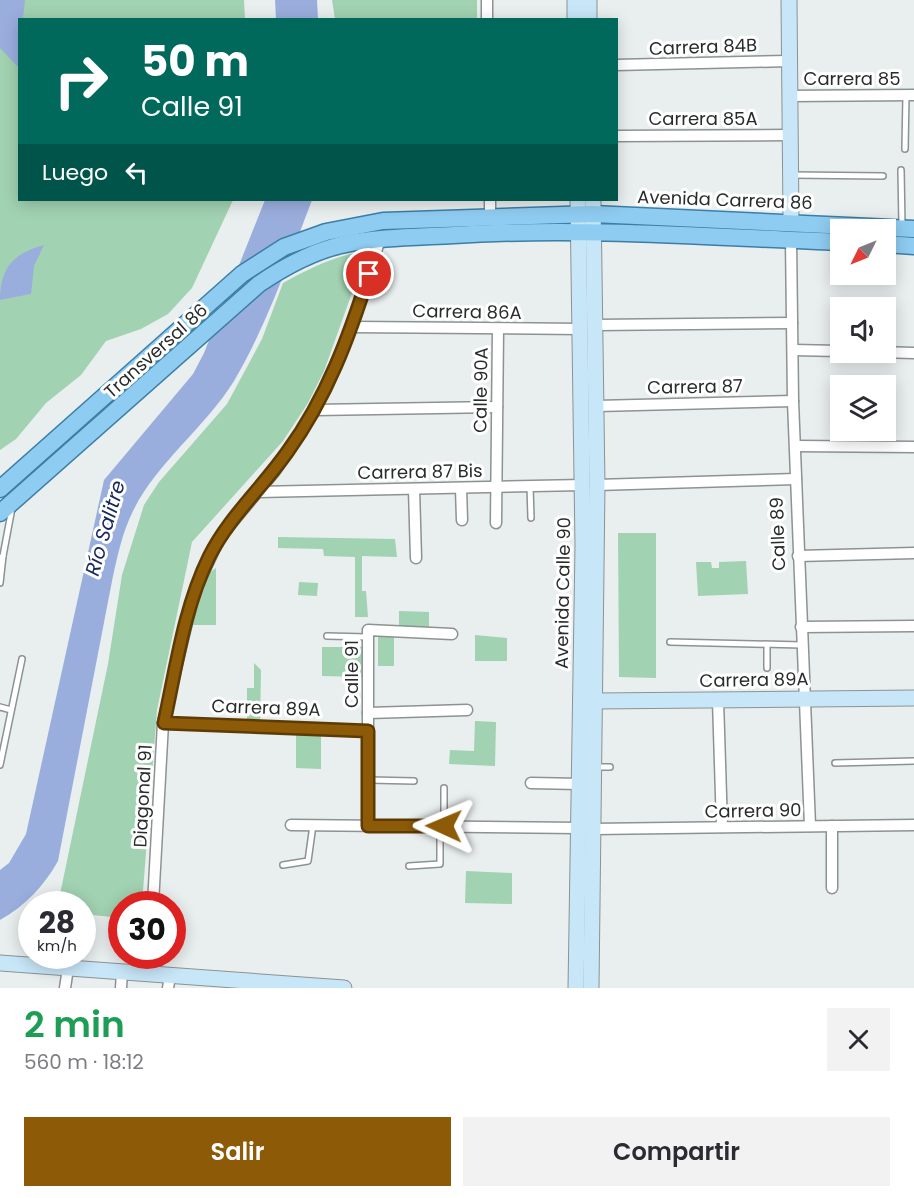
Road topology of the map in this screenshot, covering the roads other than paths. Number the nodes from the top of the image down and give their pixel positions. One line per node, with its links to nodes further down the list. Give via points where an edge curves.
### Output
1 (487, 0): 5 (street)
2 (574, 0): 6 (main road)
3 (589, 0): 7 (main road)
4 (789, 0): 8 (main road)
5 (487, 18)
6 (575, 18)
7 (589, 18)
8 (789, 61): 9 (street, Carrera 84B); 11 (main road)
9 (618, 65)
10 (910, 95): 11 (street, Carrera 85); 14 (lane)
11 (790, 96): 13 (main road)
12 (618, 135): 13 (street, Carrera 85A)
13 (790, 135): 16 (main road)
14 (905, 149)
15 (901, 170): 22 (lane)
16 (791, 175): 17 (lane); 20 (main road)
17 (883, 176)
18 (586, 207): 19 (main road, Avenida Carrera 86); 20 (main road, Avenida Carrera 86); 23 (main road, Avenida Calle 90)
19 (490, 208): 21 (main road, Avenida Carrera 86)
20 (791, 222): 22 (main road, Avenida Carrera 86)
21 (355, 224): 49 (main road, Transversal 86, via 300,240 236,279)
22 (908, 228)
23 (586, 232): 24 (main road, Avenida Carrera 86); 25 (main road, Avenida Carrera 86); 32 (main road, Avenida Calle 90)
24 (380, 239): 27 (main road, Avenida Carrera 86); 31 (street, Diagonal 91)
25 (791, 240): 26 (main road, Avenida Carrera 86); 30 (street, Calle 89)
26 (830, 242)
27 (353, 243): 52 (main road, Transversal 86, via 306,257 259,284)
28 (896, 245): 29 (main road)
29 (914, 246)
30 (792, 323): 32 (street, Carrera 86A); 34 (street, Calle 89)
31 (352, 327): 33 (street, Carrera 86A); 41 (street, Diagonal 91)
32 (589, 327): 33 (street, Carrera 86A); 39 (main road, Avenida Calle 90); 45 (main road, Avenida Calle 90)
33 (498, 330): 40 (street, Calle 90A)
34 (793, 350): 35 (street); 38 (street, Calle 89)
35 (830, 351)
36 (896, 352): 37 (street)
37 (914, 353)
38 (793, 401): 39 (street, Carrera 87); 42 (street, Calle 89)
39 (597, 406): 45 (main road, Avenida Calle 90)
40 (497, 407): 41 (street); 47 (street, Calle 90A)
41 (315, 410): 51 (street, Diagonal 91)
42 (796, 446): 43 (street); 44 (street, Calle 89)
43 (914, 447)
44 (796, 479): 45 (street, Carrera 87 Bis); 57 (street, Calle 89)
45 (590, 485): 46 (street, Carrera 87 Bis); 74 (main road, Avenida Calle 90); 90 (main road, Avenida Calle 90)
46 (531, 486): 47 (street, Carrera 87 Bis); 53 (lane)
47 (496, 487): 48 (street, Carrera 87 Bis); 55 (street, Calle 90A)
48 (461, 488): 50 (street, Carrera 87 Bis); 54 (street)
49 (0, 489)
50 (414, 489): 51 (street, Carrera 87 Bis); 59 (street)
51 (258, 492): 79 (street, Diagonal 91, via 220,537 194,593)
52 (6, 508): 58 (lane)
53 (531, 518)
54 (462, 520)
55 (496, 523)
56 (914, 553): 57 (street)
57 (798, 556): 62 (street, Calle 89)
58 (2, 557): 60 (lane)
59 (416, 558)
60 (0, 584)
61 (914, 626): 62 (street)
62 (801, 627): 68 (street, Calle 89)
63 (368, 633): 64 (street); 65 (lane); 78 (street, Calle 91)
64 (452, 634)
65 (327, 636)
66 (670, 642): 67 (lane)
67 (767, 645): 68 (lane); 70 (lane)
68 (802, 645): 72 (street, Calle 89)
69 (21, 659): 76 (lane)
70 (767, 668)
71 (914, 698): 72 (main road, Carrera 89A)
72 (804, 699): 73 (main road, Carrera 89A); 97 (street, Calle 89)
73 (718, 700): 74 (main road, Carrera 89A); 99 (street)
74 (595, 701): 85 (main road, Avenida Calle 90)
75 (0, 707): 76 (lane)
76 (11, 710): 81 (lane)
77 (467, 710): 78 (street)
78 (368, 713): 80 (street, Calle 91)
79 (164, 723): 80 (street, Carrera 89A); 104 (street, Diagonal 91)
80 (368, 731): 87 (street, Calle 91)
81 (1, 752): 84 (lane)
82 (914, 761): 83 (lane)
83 (835, 763)
84 (0, 765)
85 (594, 767): 86 (lane); 100 (main road, Avenida Calle 90)
86 (610, 767)
87 (369, 780): 88 (lane); 95 (street, Calle 91)
88 (414, 781)
89 (531, 783): 90 (street)
90 (580, 784): 100 (main road, Avenida Calle 90)
91 (444, 788): 96 (lane)
92 (291, 825): 93 (street, Carrera 90)
93 (313, 825): 95 (street, Carrera 90); 101 (lane, via 308,861)
94 (914, 825): 98 (street, Carrera 90)
95 (368, 826): 96 (street, Carrera 90)
96 (442, 826): 100 (street, Carrera 90); 102 (lane, via 440,864)
97 (810, 826): 98 (street, Carrera 90); 99 (street, Carrera 90)
98 (832, 826): 103 (street)
99 (722, 827): 100 (street, Carrera 90)
100 (586, 828): 117 (main road, Avenida Calle 90); 118 (main road, Avenida Calle 90)
101 (283, 865)
102 (409, 866)
103 (832, 888)
104 (154, 891)
105 (0, 963): 106 (main road)
106 (18, 964)
107 (68, 969): 114 (street)
108 (82, 969): 110 (main road)
109 (149, 969): 111 (street)
110 (122, 972): 111 (main road); 115 (street)
111 (149, 974): 112 (main road)
112 (169, 982): 113 (main road)
113 (215, 983): 116 (main road)
114 (66, 988)
115 (121, 988)
116 (344, 988)
117 (576, 988)
118 (591, 988)

